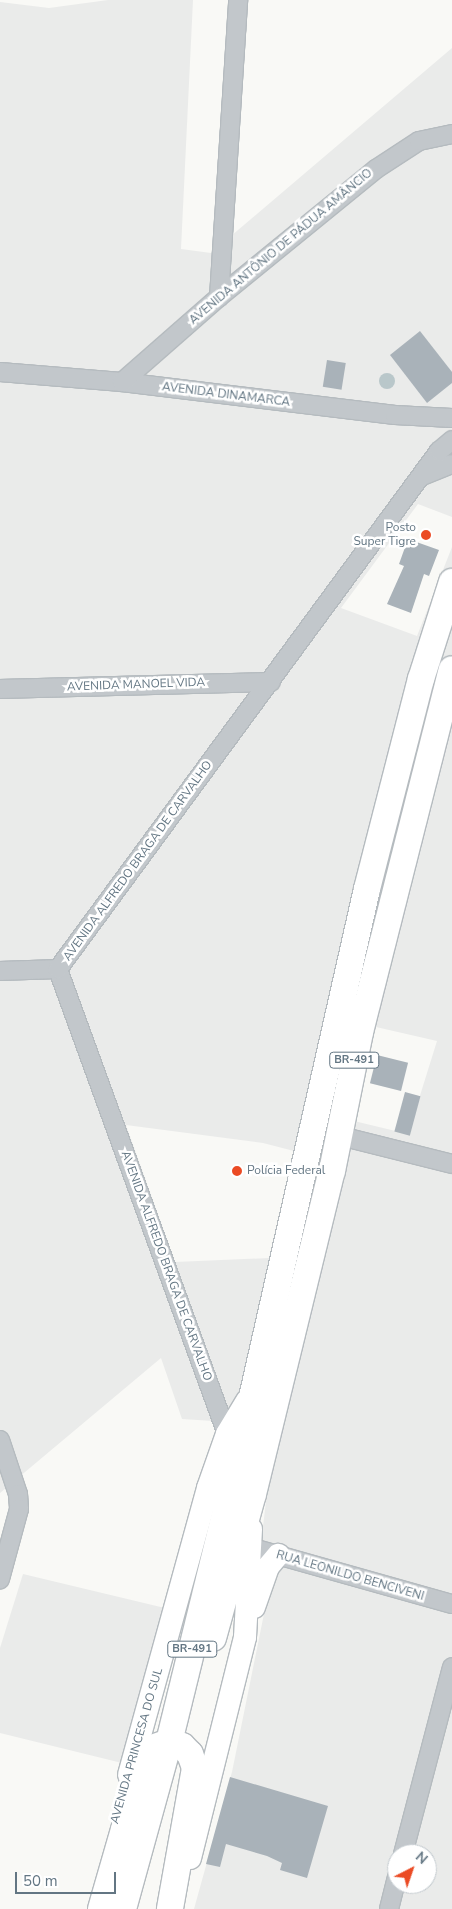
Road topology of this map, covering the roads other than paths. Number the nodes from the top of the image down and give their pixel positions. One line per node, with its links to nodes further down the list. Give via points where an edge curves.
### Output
1 (238, 0): 3 (street)
2 (452, 134): 3 (street, AVENIDA ANTÔNIO DE PÁDUA AMÂNCIO, via 419,141 376,168)
3 (219, 297): 5 (street, AVENIDA ANTÔNIO DE PÁDUA AMÂNCIO)
4 (0, 372): 5 (street, AVENIDA DINAMARCA)
5 (122, 382): 6 (street, AVENIDA DINAMARCA, via 395,415)
6 (452, 418)
7 (452, 440): 9 (street, AVENIDA ALFREDO BRAGA DE CARVALHO)
8 (452, 464): 9 (street)
9 (422, 476): 12 (street, AVENIDA ALFREDO BRAGA DE CARVALHO)
10 (452, 582): 18 (highway, BR-491, via 421,680 365,899)
11 (452, 669): 16 (highway, BR-491, via 360,1032)
12 (271, 682): 13 (street, AVENIDA MANOEL VIDA); 14 (street, AVENIDA ALFREDO BRAGA DE CARVALHO)
13 (0, 689)
14 (58, 969): 15 (street); 19 (street, AVENIDA ALFREDO BRAGA DE CARVALHO)
15 (0, 971)
16 (340, 1136): 17 (street); 21 (highway, BR-491)
17 (452, 1164)
18 (254, 1387): 19 (main road, AVENIDA PRINCESA DO SUL); 29 (highway, BR-491)
19 (228, 1434): 32 (main road, AVENIDA PRINCESA DO SUL, via 206,1497)
20 (0, 1440): 24 (street, via 18,1494 18,1522)
21 (252, 1494): 22 (main road); 29 (highway, BR-491)
22 (249, 1547): 23 (street, RUA LEONILDO BENCIVENI); 26 (main road)
23 (278, 1555): 25 (street, RUA LEONILDO BENCIVENI); 26 (main road, via 263,1581)
24 (0, 1579)
25 (452, 1604)
26 (245, 1637): 37 (main road)
27 (452, 1667): 28 (street)
28 (449, 1689): 30 (street)
29 (176, 1744): 33 (highway, via 152,1748 144,1760); 34 (highway, BR-491); 35 (highway, BR-491); 36 (highway, via 190,1754 195,1768)
30 (406, 1844)
31 (393, 1894): 38 (street)
32 (94, 1909)
33 (101, 1909)
34 (123, 1909)
35 (141, 1909)
36 (170, 1909)
37 (176, 1909)
38 (389, 1909)

